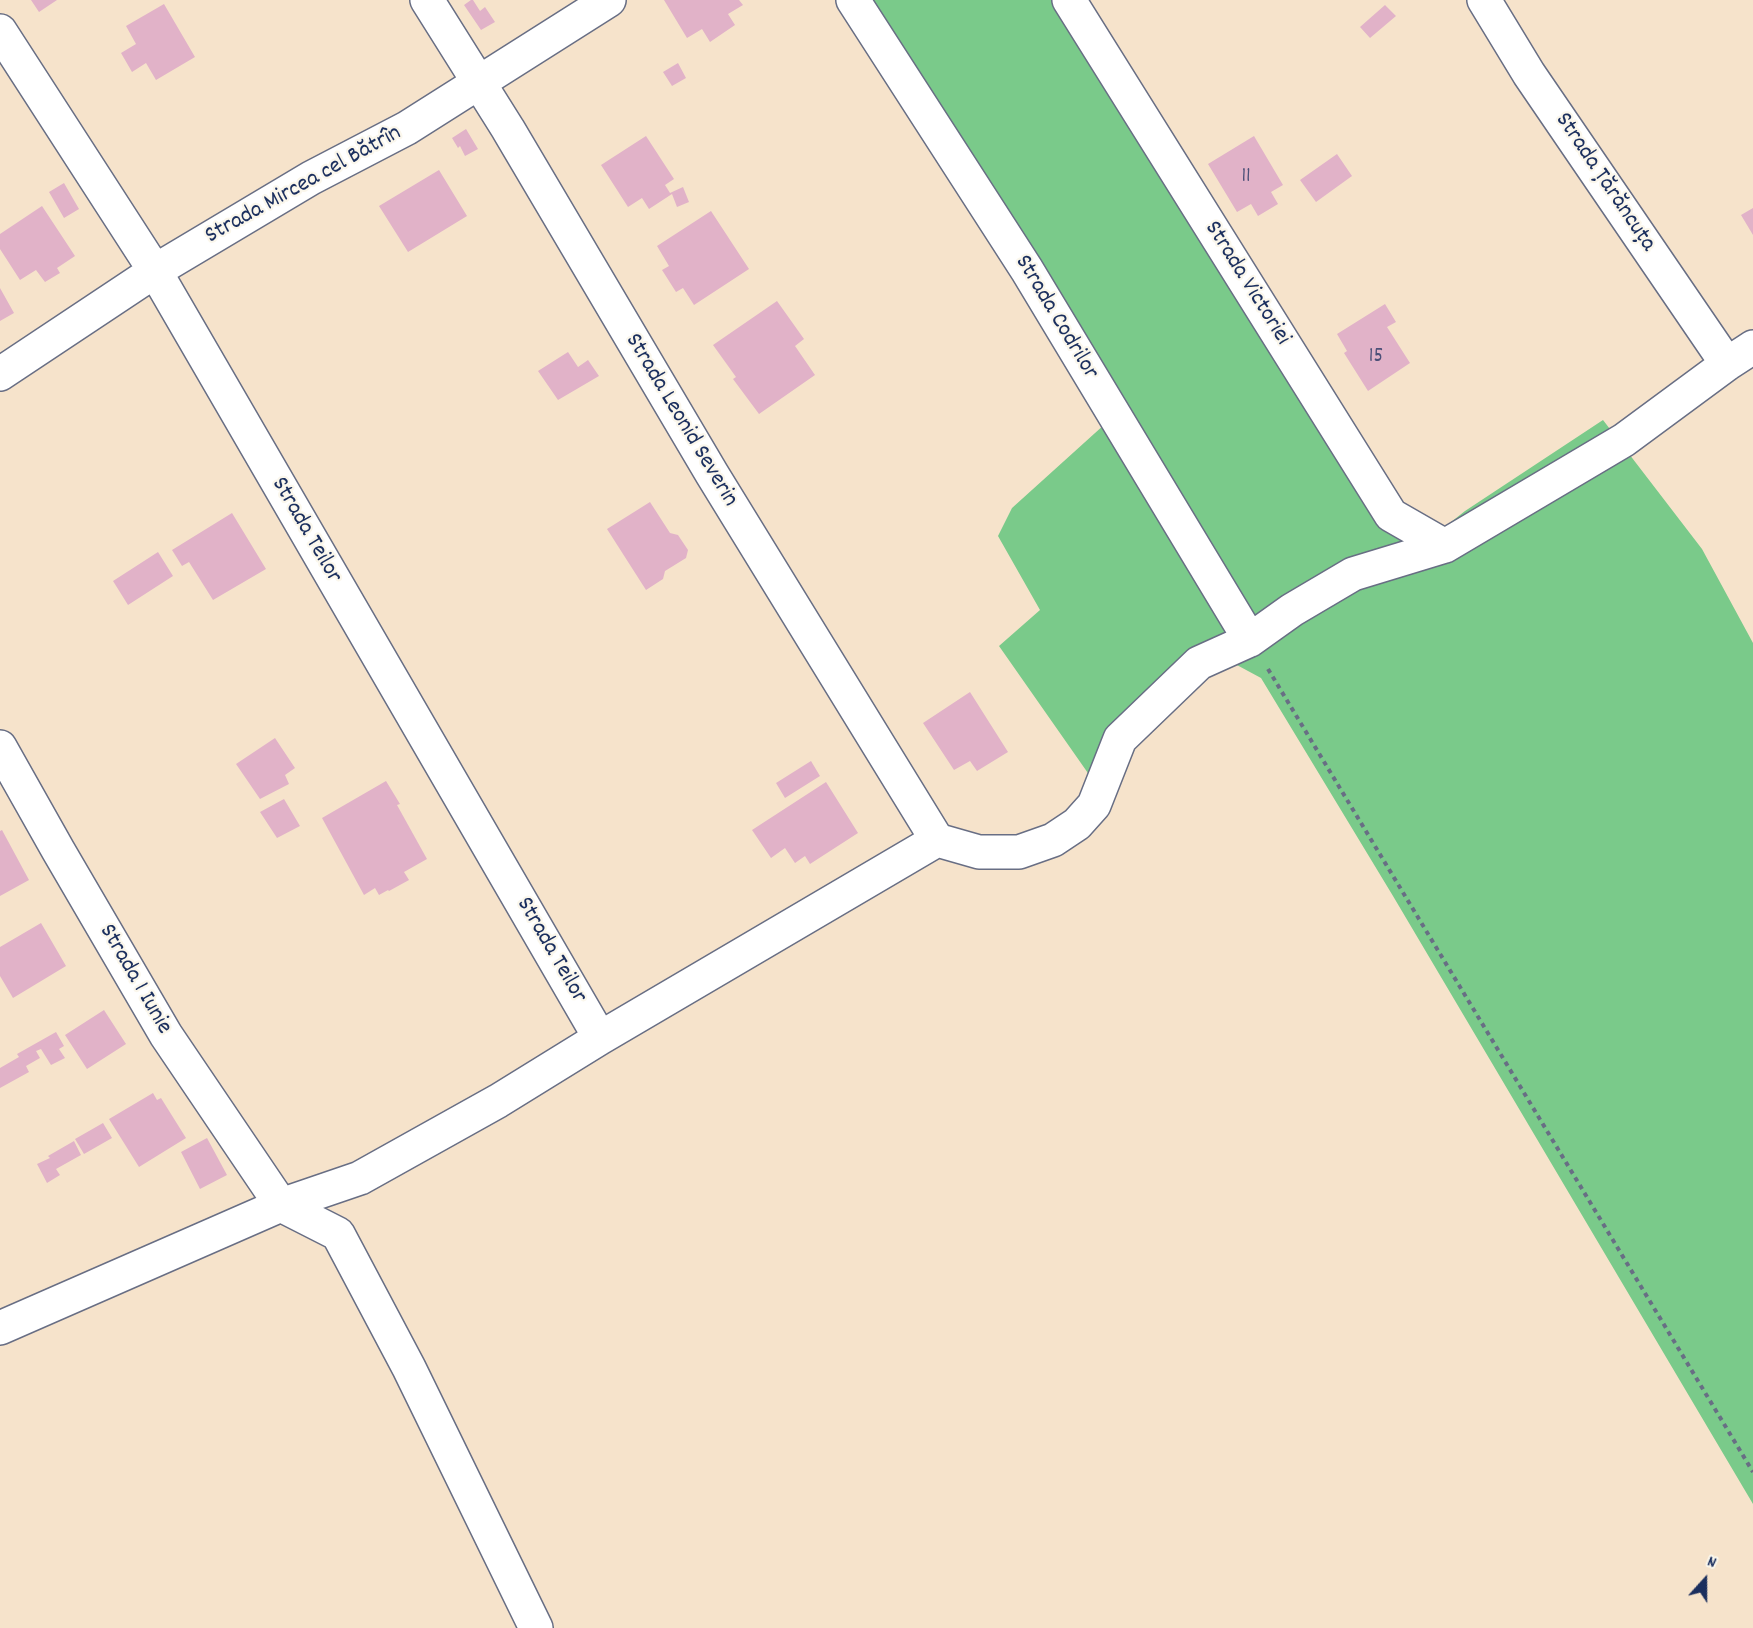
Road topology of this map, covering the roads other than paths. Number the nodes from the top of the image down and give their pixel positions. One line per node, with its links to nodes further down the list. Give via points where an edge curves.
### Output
1 (427, 0): 7 (street, Strada Leonid Severin)
2 (609, 0): 7 (street, Strada Mircea cel Bătrîn)
3 (853, 0): 12 (street, Strada Codrilor, via 1027,270)
4 (1069, 0): 11 (street, Strada Victoriei, via 1391,515)
5 (1484, 0): 9 (street, Strada Țărăncuța, via 1529,74)
6 (0, 31): 8 (street, Strada Teilor)
7 (478, 84): 8 (street, Strada Mircea cel Bătrîn); 14 (street, Strada Leonid Severin, via 724,495)
8 (155, 271): 10 (street, Strada Mircea cel Bătrîn); 15 (street, Strada Teilor)
9 (1740, 356): 11 (street, via 1624,440)
10 (0, 374)
11 (1445, 546): 12 (street, via 1353,574)
12 (1250, 640): 14 (street, via 1199,663 1120,739 1094,805 1077,824 1053,840 1019,852 979,852)
13 (0, 747): 16 (street, Strada 1 Iunie, via 166,1035)
14 (937, 840): 15 (street)
15 (600, 1038): 16 (street, via 498,1101 360,1178)
16 (281, 1205): 17 (street); 18 (street, via 338,1234 409,1368)
17 (0, 1328)
18 (536, 1628)

